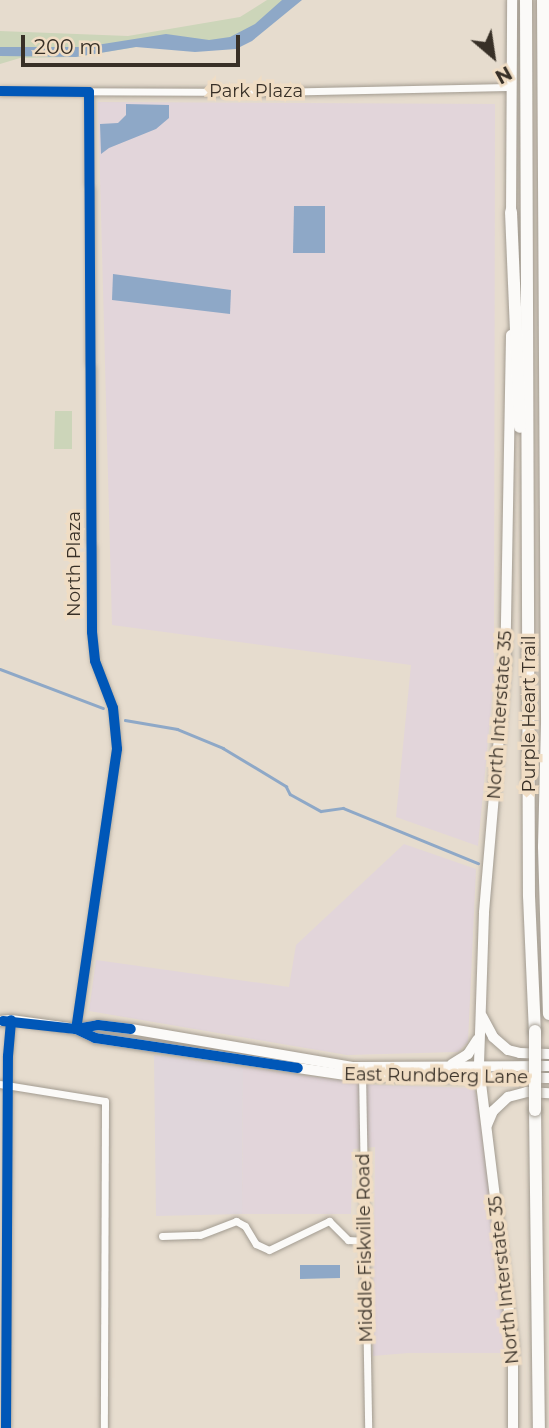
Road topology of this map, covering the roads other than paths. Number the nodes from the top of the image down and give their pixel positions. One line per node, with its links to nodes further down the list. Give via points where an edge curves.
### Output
1 (512, 0): 4 (main road, North Interstate 35)
2 (526, 0): 10 (highway, Purple Heart Trail)
3 (542, 0): 9 (highway, Purple Heart Trail)
4 (512, 87): 6 (street, Park Plaza); 7 (main road, North Interstate 35)
5 (0, 91): 6 (street, Park Plaza)
6 (89, 92): 15 (street, North Plaza, via 92,632 95,661 113,709 117,749)
7 (511, 212): 10 (highway, via 521,487); 11 (main road, North Interstate 35, via 505,667 484,913)
8 (549, 237): 9 (highway)
9 (544, 252): 13 (highway, Purple Heart Trail, via 544,847)
10 (528, 532): 32 (highway, Purple Heart Trail, bridge)
11 (481, 1013): 16 (main road, North Interstate 35); 17 (main road, via 493,1037 508,1049)
12 (0, 1014): 14 (main road, East Rundberg Lane)
13 (549, 1014)
14 (6, 1021): 15 (main road, East Rundberg Lane); 23 (street)
15 (76, 1029): 20 (main road, East Rundberg Lane, via 98,1025 131,1029)
16 (479, 1034): 18 (main road, via 468,1054); 21 (main road, North Interstate 35)
17 (549, 1054)
18 (447, 1066): 20 (main road, East Rundberg Lane); 21 (main road, East Rundberg Lane)
19 (549, 1066): 21 (main road, East Rundberg Lane)
20 (362, 1072): 21 (main road, East Rundberg Lane); 27 (street, Middle Fiskville Road)
21 (479, 1072): 22 (main road, East Rundberg Lane); 25 (main road, North Interstate 35)
22 (549, 1078)
23 (4, 1085): 28 (street); 29 (street, via 105,1101)
24 (549, 1093): 25 (main road, via 508,1097)
25 (486, 1125): 31 (main road, North Interstate 35, via 513,1345)
26 (162, 1236): 27 (street, via 200,1235 236,1221 245,1226 256,1244 269,1250 329,1221 348,1240)
27 (366, 1241): 30 (street, Middle Fiskville Road)
28 (6, 1428)
29 (104, 1428)
30 (368, 1428)
31 (513, 1428)
32 (539, 1428)

